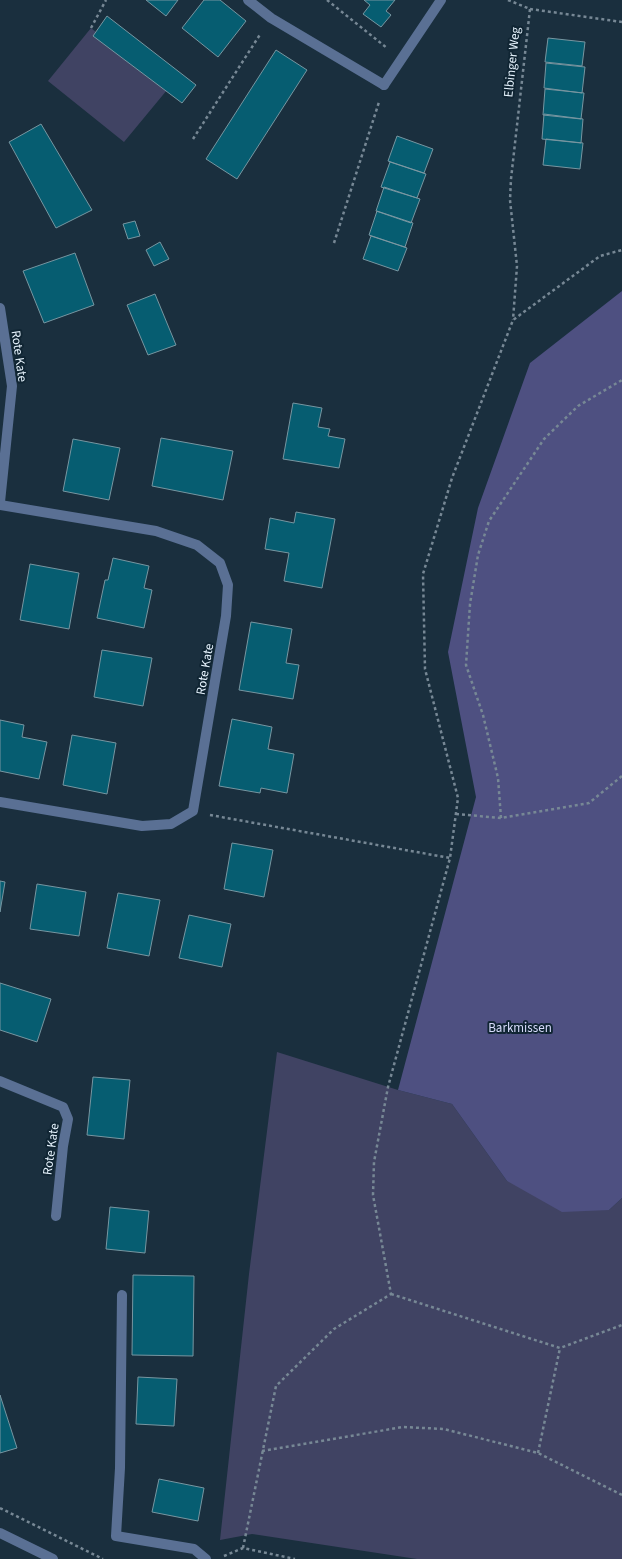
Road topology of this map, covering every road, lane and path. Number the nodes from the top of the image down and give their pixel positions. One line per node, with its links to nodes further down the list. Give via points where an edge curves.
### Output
1 (106, 0): 9 (path)
2 (248, 0): 7 (street)
3 (327, 0): 10 (path)
4 (441, 0): 10 (street)
5 (508, 0): 6 (path)
6 (530, 9): 8 (path); 16 (path, Elbinger Weg, via 510,200 517,266)
7 (270, 18): 11 (street); 12 (path)
8 (622, 22)
9 (91, 28)
10 (402, 59): 11 (street)
11 (384, 86): 13 (path)
12 (193, 139)
13 (334, 243)
14 (622, 250): 16 (path, via 600,256)
15 (0, 308): 18 (street, Rote Kate, via 12,386)
16 (513, 320): 22 (path, Elbinger Weg, via 452,478 423,574 425,669 458,798)
17 (622, 380): 23 (path, via 578,406 544,439 489,521 478,555 470,604 466,665 483,715 498,778)
18 (0, 503): 21 (street, Rote Kate, via 156,531 197,545 220,563 228,585 226,616)
19 (622, 776): 23 (path, via 589,803)
20 (0, 802): 21 (street, via 142,826 171,824)
21 (193, 812): 24 (path)
22 (456, 814): 23 (path); 24 (path, Elbinger Weg)
23 (501, 818)
24 (450, 858): 27 (path, Elbinger Weg, via 388,1087 374,1162 373,1195)
25 (0, 1081): 26 (street, Rote Kate, via 63,1107 68,1119)
26 (56, 1216)
27 (390, 1294): 30 (path); 31 (path, via 334,1330 276,1386)
28 (122, 1295): 40 (street, via 120,1468 116,1536 194,1549)
29 (622, 1325): 30 (path)
30 (560, 1348): 32 (path)
31 (262, 1451): 32 (path, via 403,1428 444,1429); 36 (path)
32 (538, 1453): 33 (path)
33 (622, 1495)
34 (0, 1508): 39 (path)
35 (0, 1533): 38 (street)
36 (242, 1548): 37 (path); 41 (path)
37 (222, 1556)
38 (53, 1559)
39 (103, 1559)
40 (206, 1559)
41 (295, 1559)

